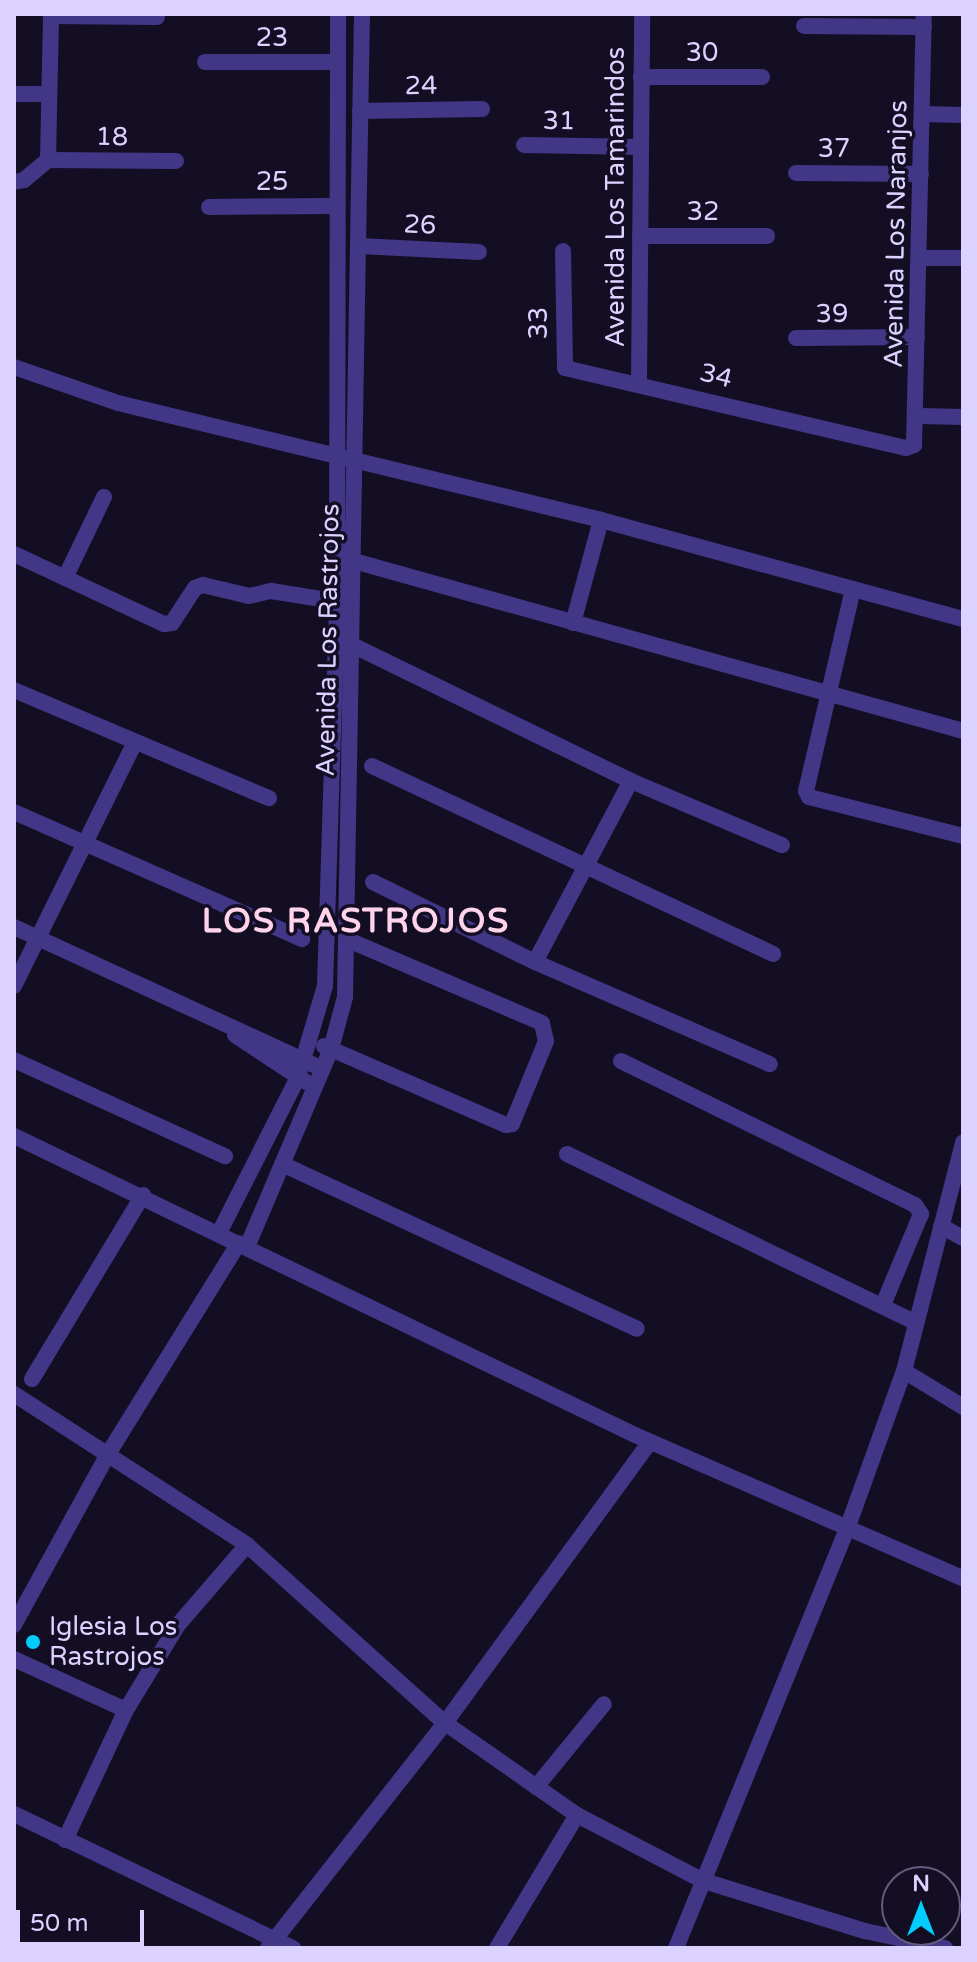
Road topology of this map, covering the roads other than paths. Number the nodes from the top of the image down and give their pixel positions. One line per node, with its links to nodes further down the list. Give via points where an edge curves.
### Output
1 (338, 14): 9 (street, Avenida Los Rastrojos)
2 (362, 14): 15 (street, Avenida Los Rastrojos)
3 (642, 14): 10 (street, Avenida Los Tamarindos)
4 (51, 15): 5 (street); 13 (street)
5 (157, 17)
6 (924, 20): 7 (street); 16 (street, Avenida Los Naranjos)
7 (804, 26)
8 (205, 62): 9 (street, 23)
9 (338, 62): 25 (street, Avenida Los Rastrojos)
10 (641, 77): 11 (street, 30); 19 (street, Avenida Los Tamarindos)
11 (762, 77)
12 (14, 94): 13 (street)
13 (49, 94): 20 (street)
14 (482, 109): 15 (street, 24)
15 (360, 111): 29 (street, Avenida Los Rastrojos)
16 (922, 114): 17 (street); 23 (street, Avenida Los Naranjos)
17 (963, 115)
18 (524, 145): 19 (street, 31)
19 (641, 147): 27 (street, Avenida Los Tamarindos)
20 (48, 160): 21 (street, 18); 24 (street, via 31,176)
21 (176, 161)
22 (796, 173): 23 (street, 37)
23 (921, 174): 32 (street, Avenida Los Naranjos)
24 (14, 182)
25 (336, 206): 26 (street, 25); 41 (street, Avenida Los Rastrojos)
26 (209, 207)
27 (640, 236): 28 (street, 32); 37 (street, Avenida Los Tamarindos)
28 (767, 236)
29 (359, 246): 31 (street, 26); 42 (street, Avenida Los Rastrojos)
30 (563, 251): 37 (street, 33, via 565,368)
31 (479, 252)
32 (919, 258): 33 (street); 34 (street, Avenida Los Naranjos)
33 (963, 258)
34 (917, 337): 35 (street, 39); 38 (street, Avenida Los Naranjos)
35 (796, 338)
36 (14, 367): 41 (street, via 118,403)
37 (639, 381): 40 (street, 34)
38 (919, 416): 39 (street); 40 (street, Avenida Los Naranjos, via 914,445)
39 (963, 417)
40 (906, 448)
41 (336, 458): 42 (street); 46 (street, Avenida Los Rastrojos)
42 (355, 462): 44 (street); 46 (street, Avenida Los Rastrojos)
43 (104, 497): 47 (street)
44 (601, 520): 48 (street); 51 (street)
45 (14, 554): 47 (street)
46 (345, 559): 49 (street, Avenida Los Rastrojos); 51 (street)
47 (65, 578): 49 (street, via 164,624 178,618 195,588 203,585 249,596 271,591)
48 (853, 589): 50 (street); 54 (street)
49 (345, 602): 52 (street, Avenida Los Rastrojos)
50 (963, 619)
51 (573, 623): 54 (street)
52 (344, 642): 58 (street); 69 (street, Avenida Los Rastrojos); 74 (street, Avenida Los Rastrojos, via 325,986)
53 (14, 690): 56 (street)
54 (825, 693): 55 (street); 61 (street, via 805,785 809,797)
55 (963, 731)
56 (134, 744): 59 (street); 62 (street)
57 (372, 766): 64 (street)
58 (631, 781): 63 (street); 64 (street)
59 (269, 798)
60 (14, 812): 62 (street)
61 (963, 836)
62 (82, 843): 67 (street); 68 (street)
63 (782, 845)
64 (581, 868): 70 (street); 71 (street)
65 (373, 882): 71 (street)
66 (14, 927): 67 (street)
67 (37, 938): 72 (street); 73 (street)
68 (302, 939)
69 (346, 939): 75 (street, Avenida Los Rastrojos, via 345,997); 75 (street, via 542,1023 547,1032 512,1124 506,1125)
70 (773, 954)
71 (535, 962): 79 (street)
72 (14, 986)
73 (225, 1026): 77 (street); 81 (street)
74 (311, 1042): 75 (street); 77 (street, Avenida Los Rastrojos)
75 (331, 1049): 80 (street, Avenida Los Rastrojos)
76 (14, 1060): 86 (street)
77 (304, 1060): 80 (street); 81 (street, Avenida Los Rastrojos)
78 (621, 1061): 93 (street, via 915,1205 921,1214)
79 (770, 1064)
80 (323, 1069): 82 (street, Avenida Los Rastrojos)
81 (298, 1077): 82 (street); 90 (street, Avenida Los Rastrojos)
82 (315, 1087): 87 (street, Avenida Los Rastrojos)
83 (15, 1139): 88 (street)
84 (963, 1143): 89 (street)
85 (567, 1154): 93 (street)
86 (225, 1156)
87 (282, 1164): 92 (street, Avenida Los Rastrojos); 95 (street)
88 (143, 1195): 90 (street); 97 (street)
89 (941, 1226): 91 (street); 94 (street)
90 (219, 1233): 92 (street)
91 (963, 1238)
92 (243, 1245): 100 (street); 101 (street, Avenida Los Rastrojos)
93 (883, 1305): 94 (street)
94 (916, 1323): 96 (street)
95 (637, 1329)
96 (904, 1371): 99 (street); 102 (street)
97 (32, 1379)
98 (14, 1394): 101 (street)
99 (963, 1407)
100 (650, 1442): 102 (street); 109 (street)
101 (108, 1454): 103 (street); 105 (street, Avenida Los Rastrojos)
102 (847, 1529): 104 (street); 114 (street)
103 (247, 1545): 108 (street, via 177,1626); 109 (street)
104 (963, 1578)
105 (14, 1625)
106 (14, 1659): 108 (street)
107 (604, 1704): 110 (street)
108 (126, 1710): 113 (street)
109 (445, 1723): 110 (street); 115 (street)
110 (536, 1787): 112 (street)
111 (14, 1814): 113 (street)
112 (577, 1815): 114 (street); 117 (street)
113 (65, 1840): 115 (street)
114 (704, 1881): 118 (street); 119 (street, via 865,1931)
115 (272, 1943): 116 (street)
116 (293, 1948)
117 (497, 1948)
118 (676, 1948)
119 (945, 1948)

